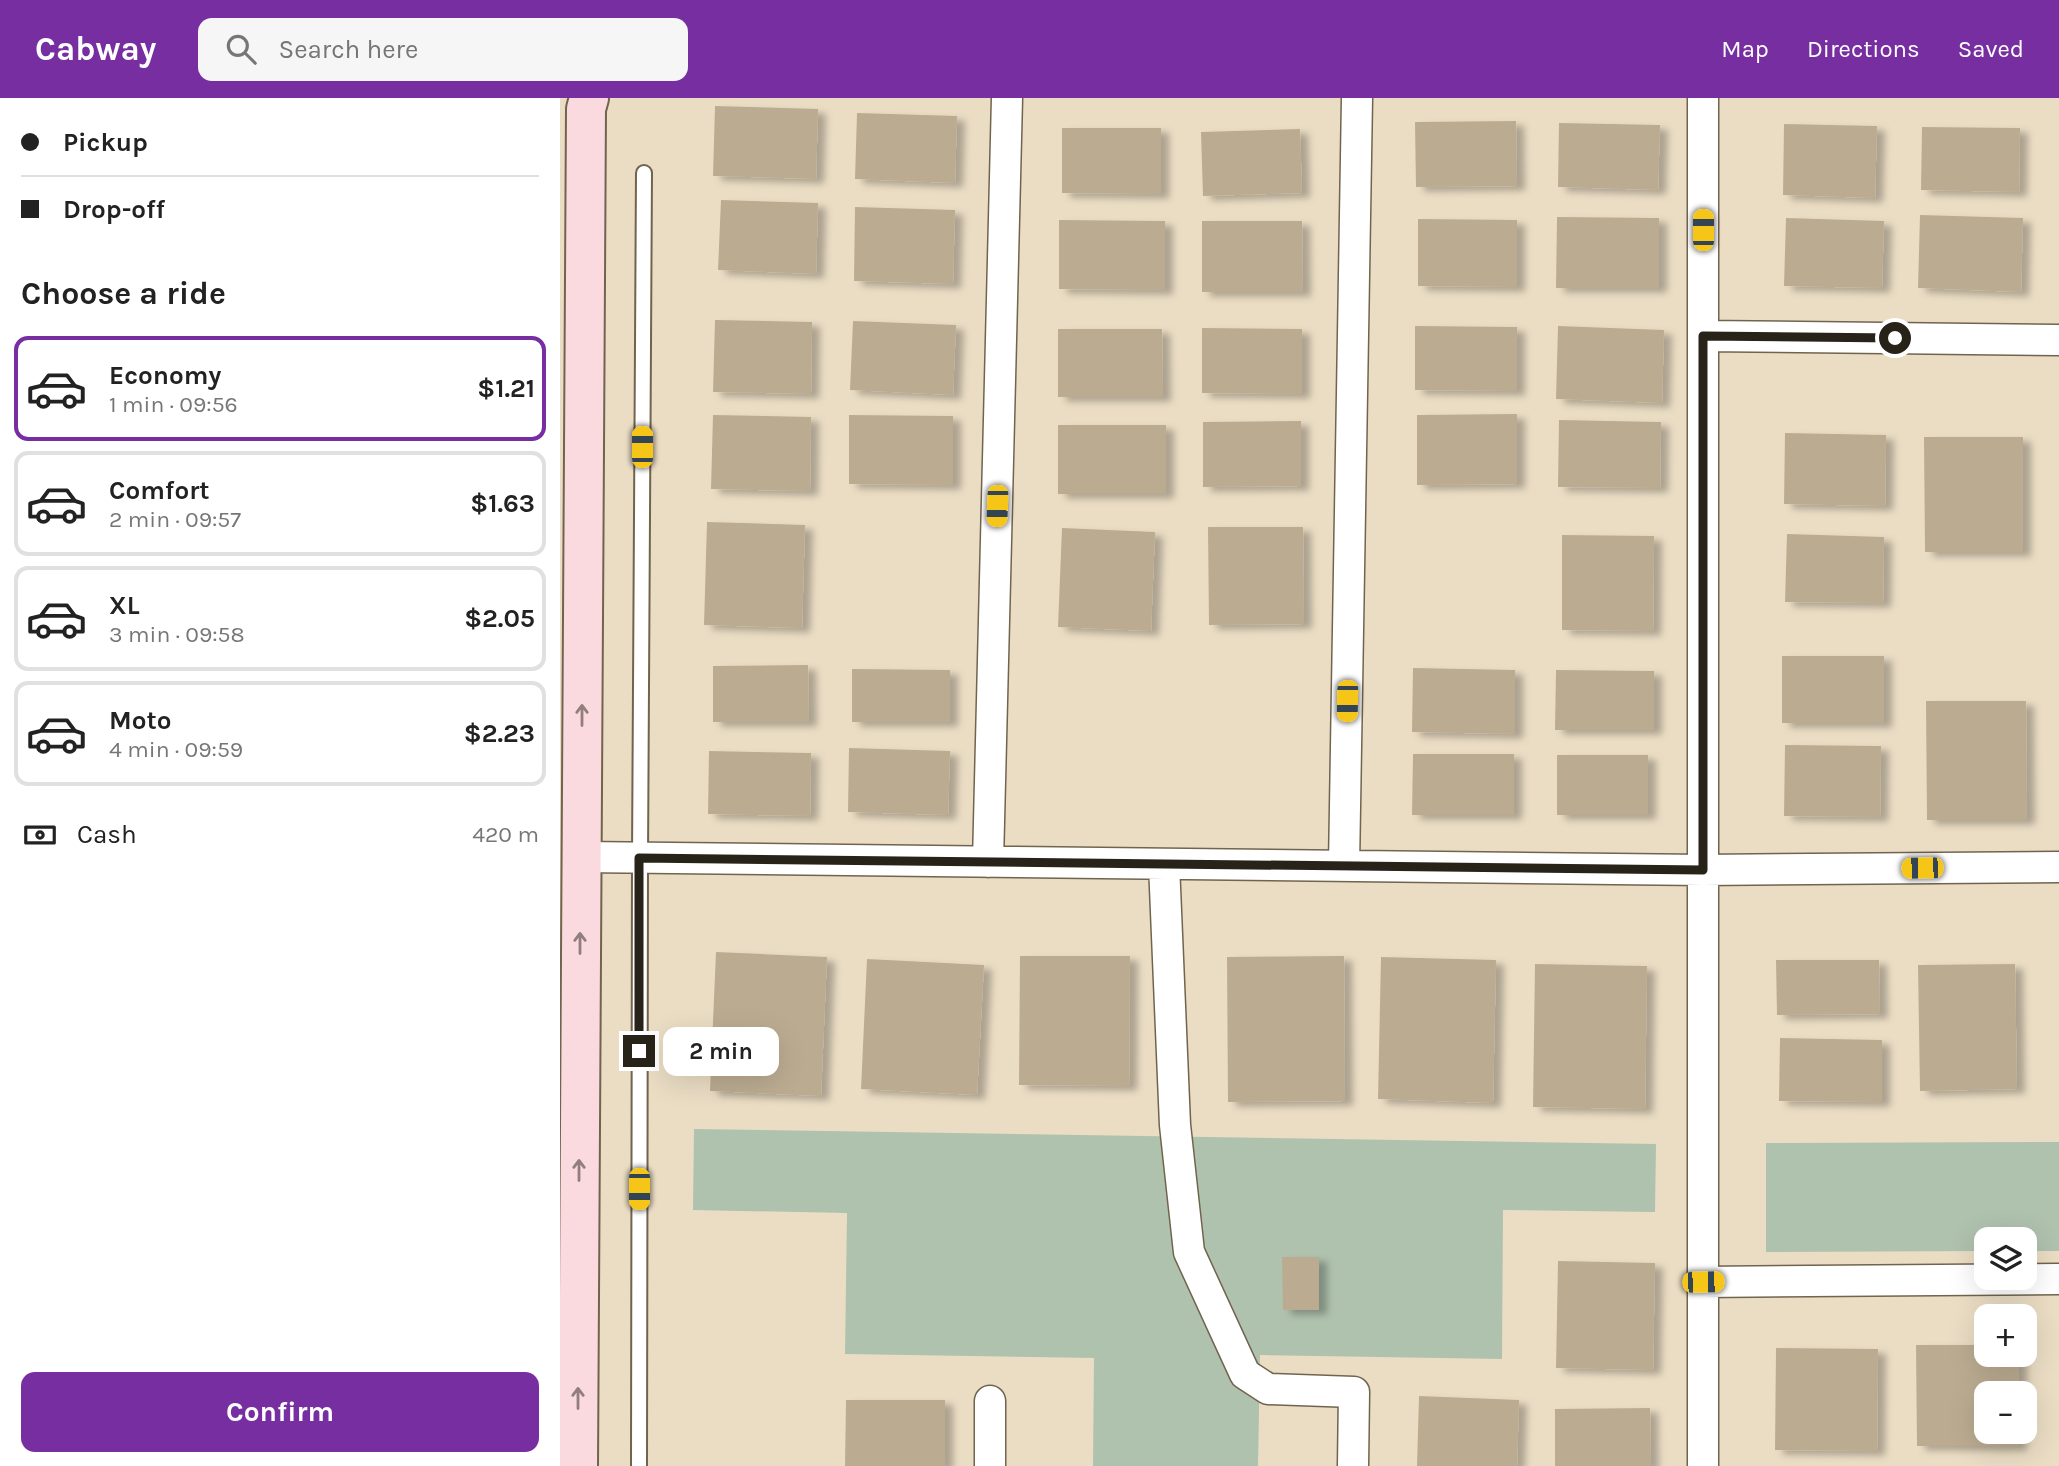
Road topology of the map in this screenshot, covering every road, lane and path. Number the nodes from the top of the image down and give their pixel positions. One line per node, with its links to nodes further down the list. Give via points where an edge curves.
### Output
1 (589, 98): 8 (main road, one-way to 1)
2 (1007, 98): 10 (street)
3 (1357, 98): 12 (street)
4 (1703, 98): 6 (street)
5 (644, 173): 9 (lane)
6 (1703, 336): 7 (street); 14 (street)
7 (2059, 340)
8 (581, 857): 9 (street); 18 (main road, one-way to 8)
9 (639, 858): 10 (street); 19 (lane)
10 (988, 862): 11 (street)
11 (1164, 864): 12 (street); 21 (street, via 1175,1125 1189,1252 1245,1374 1268,1389 1353,1392)
12 (1344, 866): 14 (street)
13 (2059, 867): 14 (street)
14 (1703, 870): 16 (street)
15 (2059, 1279): 16 (street)
16 (1703, 1282): 22 (street)
17 (990, 1401): 20 (street)
18 (578, 1466)
19 (639, 1466)
20 (990, 1466)
21 (1353, 1466)
22 (1703, 1466)

